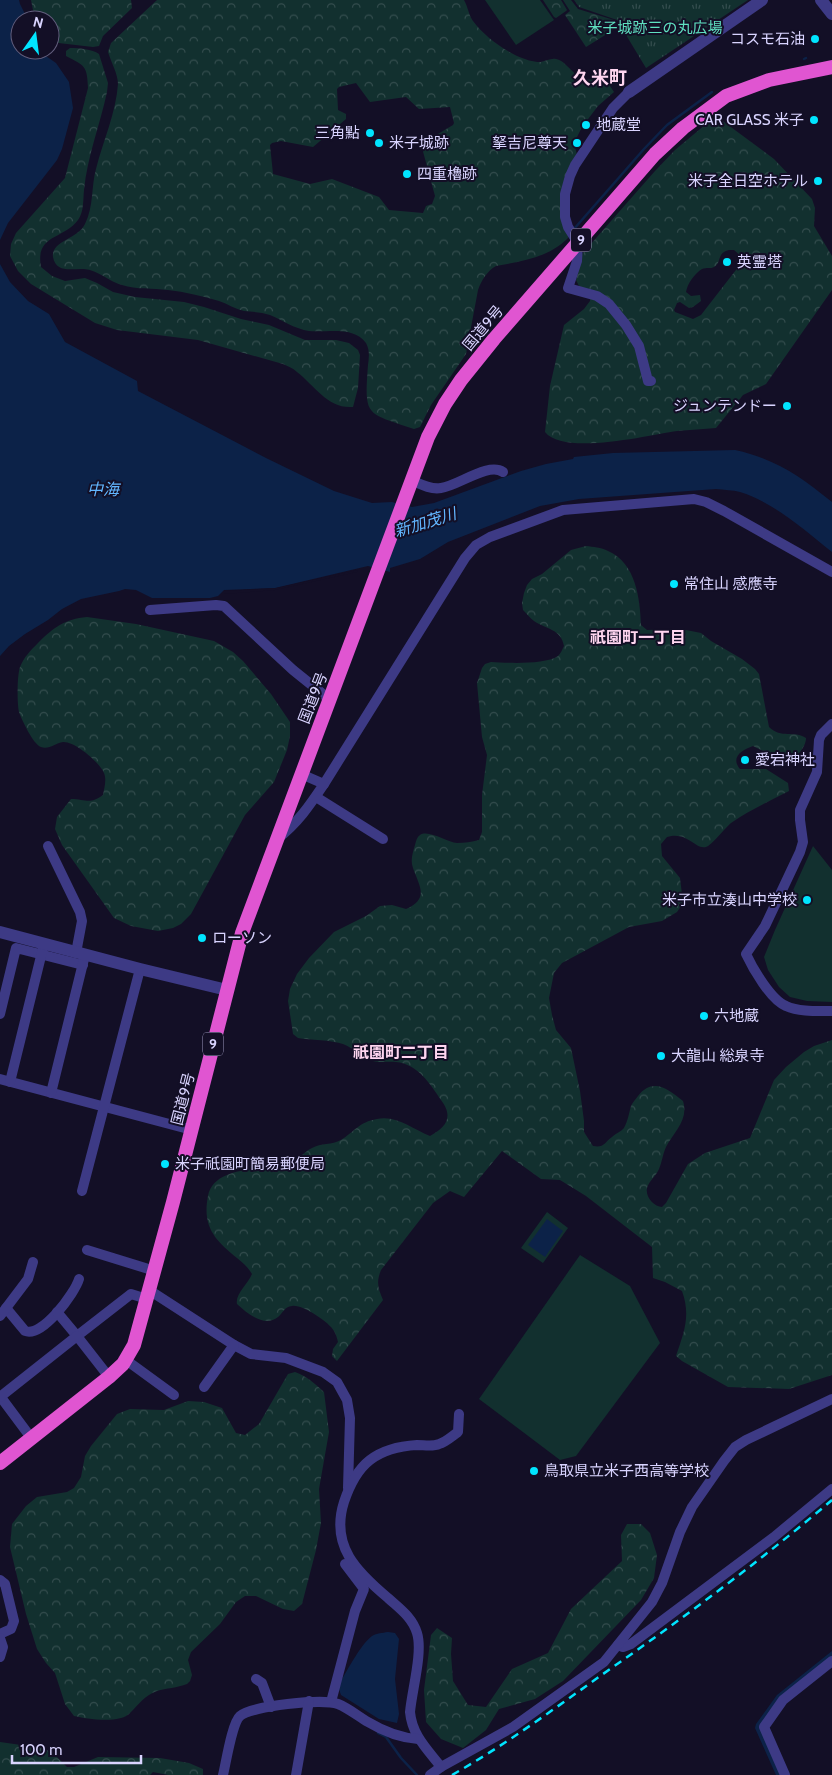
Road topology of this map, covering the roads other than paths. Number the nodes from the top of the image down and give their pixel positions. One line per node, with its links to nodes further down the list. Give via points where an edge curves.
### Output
1 (762, 0): 5 (street)
2 (821, 0): 3 (street)
3 (832, 14)
4 (832, 67): 6 (highway, 国道9号 / 9, via 769,80 726,96 683,128 656,154)
5 (629, 92): 6 (street, via 613,108 570,176 564,217)
6 (578, 243): 7 (street, via 577,261 568,288 597,296 609,304 634,337); 9 (highway, 国道9号 / 9, via 461,380 428,437)
7 (651, 382)
8 (504, 472): 9 (street, via 493,468 439,488)
9 (411, 480): 12 (highway, 国道9号 / 9)
10 (832, 572): 15 (street, via 724,511 694,499 563,510 490,537 476,545 465,558)
11 (150, 610): 12 (street, via 224,606 293,670)
12 (330, 699): 14 (highway, 国道9号 / 9)
13 (832, 724): 25 (street, via 819,740 816,772 800,810 803,842 800,852 764,926 746,954 775,999 785,1006 798,1010)
14 (302, 774): 15 (street); 17 (highway, 国道9号 / 9)
15 (324, 784): 16 (street)
16 (316, 796): 17 (street, via 290,829); 18 (street)
17 (277, 839): 24 (highway, 国道9号 / 9, via 242,933)
18 (383, 839)
19 (48, 846): 22 (street, via 80,912)
20 (0, 932): 21 (street)
21 (43, 949): 22 (street); 26 (street, via 16,948); 27 (street)
22 (82, 958): 23 (street); 28 (street)
23 (140, 969): 24 (street); 29 (street)
24 (227, 990): 30 (highway, 国道9号 / 9)
25 (832, 1011)
26 (0, 1014)
27 (5, 1080): 28 (street)
28 (51, 1093): 29 (street)
29 (104, 1107): 30 (street); 31 (street)
30 (192, 1130): 34 (highway, 国道9号 / 9)
31 (82, 1191)
32 (87, 1250): 34 (street)
33 (33, 1262): 37 (street, via 28,1279)
34 (154, 1271): 36 (highway, 国道9号 / 9)
35 (79, 1279): 38 (street, via 77,1287)
36 (148, 1295): 39 (street, via 131,1294); 40 (street); 41 (highway, 国道9号 / 9, via 134,1345)
37 (3, 1312): 38 (street, via 28,1333 47,1323)
38 (57, 1312): 39 (street)
39 (77, 1336): 42 (street); 45 (street)
40 (234, 1345): 43 (street); 50 (street, via 251,1354 286,1358 311,1366 337,1382 349,1407)
41 (126, 1360): 42 (highway, 国道9号 / 9); 44 (street)
42 (109, 1377): 48 (highway, 国道9号 / 9)
43 (204, 1387)
44 (174, 1395)
45 (0, 1396): 48 (street)
46 (832, 1399): 55 (street, via 735,1447 692,1507 652,1602)
47 (459, 1414): 50 (street, via 458,1432 448,1440 438,1445 395,1448 370,1460)
48 (32, 1439): 49 (highway, 国道9号 / 9)
49 (0, 1463)
50 (348, 1488): 52 (street, via 341,1510)
51 (832, 1489): 55 (street, via 631,1644)
52 (343, 1545): 60 (street, via 342,1559 364,1589); 62 (street, via 355,1567 408,1615 416,1632 420,1646 410,1712)
53 (0, 1580): 54 (street, via 5,1584 14,1620 11,1629)
54 (0, 1636): 56 (street, via 3,1649)
55 (618, 1645): 63 (street, via 604,1662 513,1728)
56 (0, 1657)
57 (832, 1661): 67 (street, via 783,1700 764,1727)
58 (256, 1679): 61 (street, via 262,1683)
59 (309, 1701): 60 (street); 61 (street); 65 (street)
60 (331, 1702): 62 (street, via 404,1738)
61 (271, 1707): 64 (street, via 246,1713 236,1721)
62 (418, 1739): 63 (street)
63 (442, 1767): 66 (street)
64 (223, 1775)
65 (296, 1775)
66 (430, 1775)
67 (784, 1775)

